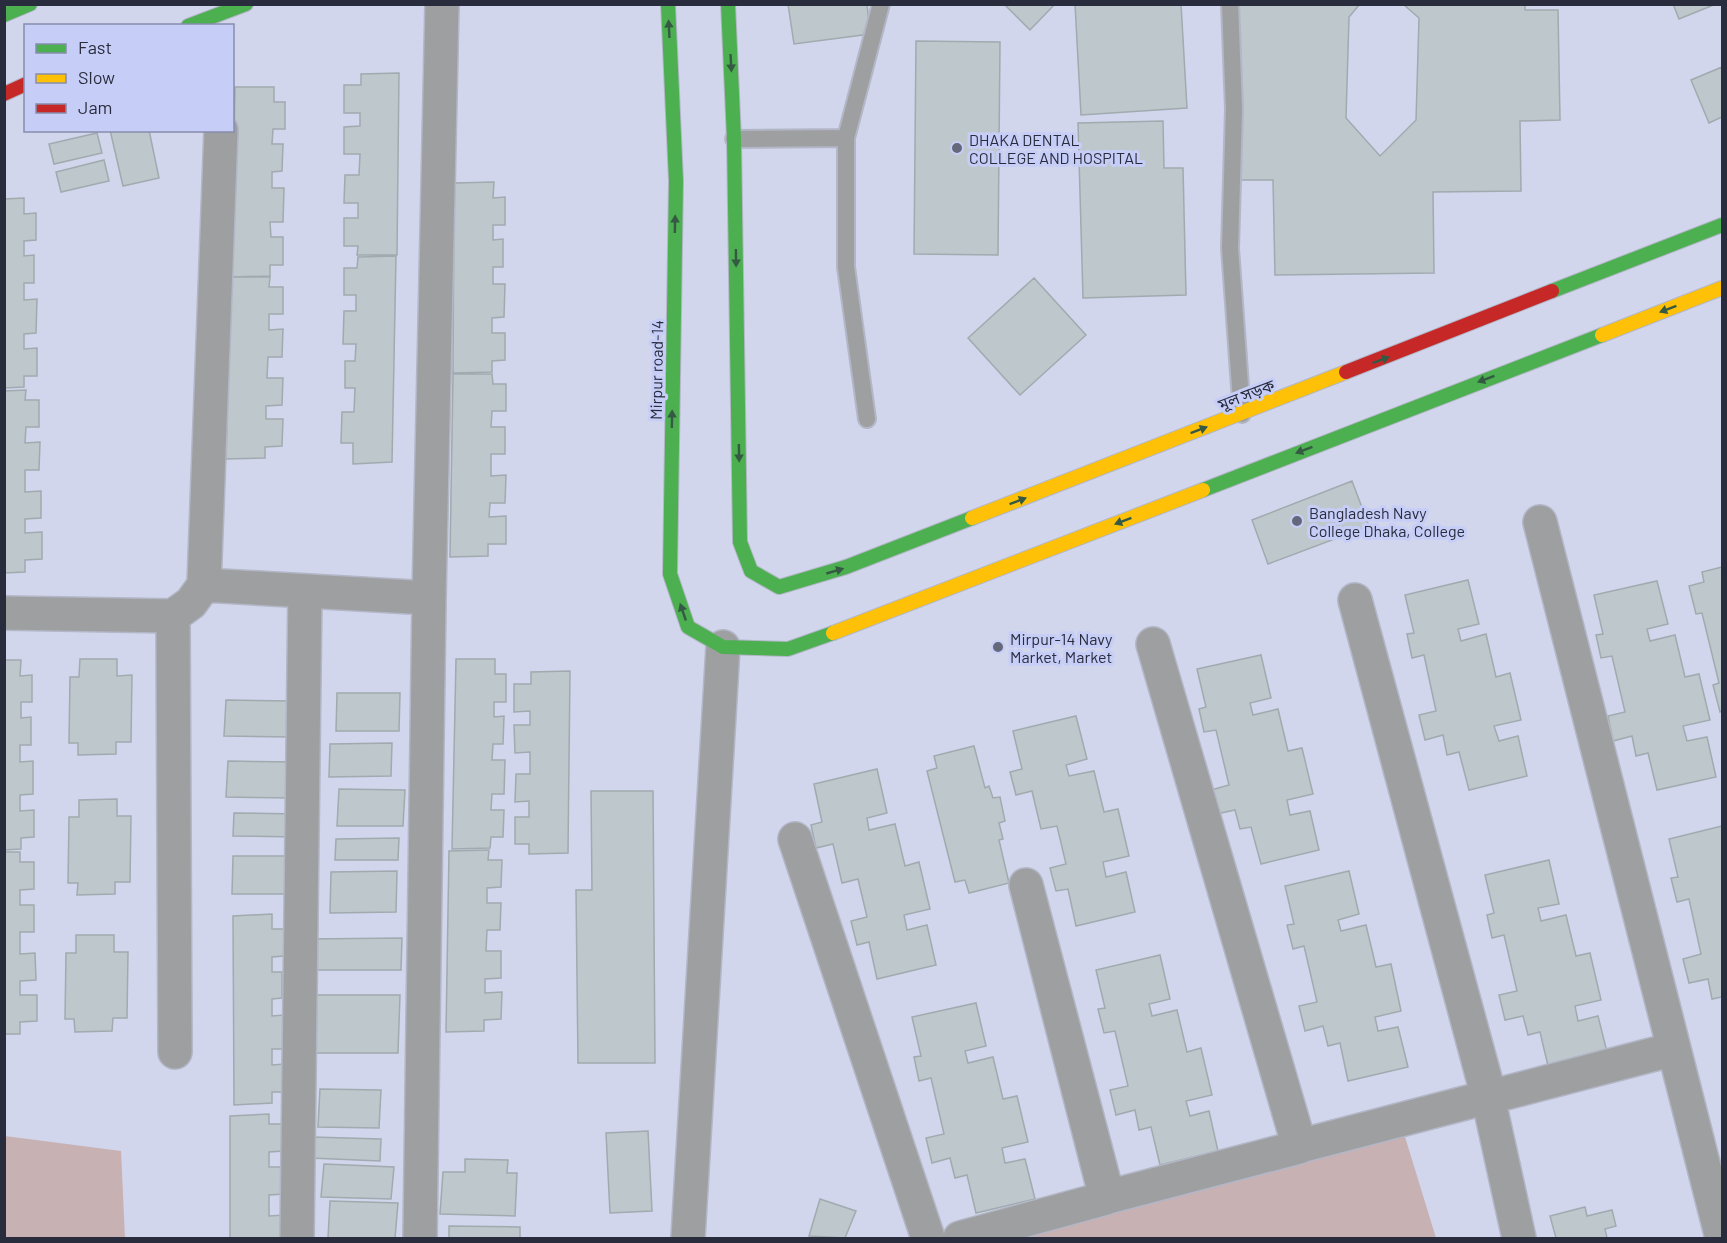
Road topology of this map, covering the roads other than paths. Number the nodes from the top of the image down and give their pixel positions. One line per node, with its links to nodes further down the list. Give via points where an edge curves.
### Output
1 (30, 4): 8 (street)
2 (442, 4): 22 (street)
3 (668, 4): 25 (street, Mirpur road-14, one-way to 3, via 688,627 670,574 676,181)
4 (728, 4): 14 (street, one-way to 14)
5 (881, 4): 13 (lane)
6 (1230, 4): 17 (lane, via 1234,109 1230,248)
7 (232, 14): 9 (street)
8 (4, 15)
9 (195, 24)
10 (24, 85): 11 (street)
11 (4, 94)
12 (221, 132): 20 (street)
13 (846, 138): 14 (lane); 18 (lane, via 846,267)
14 (734, 139): 17 (street, মূল সড়ক, one-way to 17, via 740,542 751,571 779,587 846,567)
15 (1722, 225): 17 (street, মূল সড়ক, one-way to 15)
16 (1722, 288): 25 (street, Mirpur road-14, one-way to 25, via 788,649)
17 (1242, 414)
18 (867, 419)
19 (1540, 522): 29 (street)
20 (204, 585): 21 (street); 24 (street, via 191,603)
21 (305, 591): 22 (street); 32 (street)
22 (429, 598): 33 (street)
23 (4, 613): 24 (street)
24 (173, 616): 30 (street)
25 (723, 647): 34 (street)
26 (1154, 650): 27 (street)
27 (1166, 690): 31 (street, via 1300,1146); 36 (street, via 1299,1146 1108,1197 1029,896 1106,1198)
28 (795, 839): 35 (street)
29 (1674, 1049): 31 (street, via 1490,1097 1358,611); 38 (street)
30 (175, 1052)
31 (1488, 1097): 37 (street)
32 (297, 1239)
33 (420, 1239)
34 (688, 1239)
35 (928, 1239)
36 (960, 1239)
37 (1519, 1239)
38 (1722, 1239)

